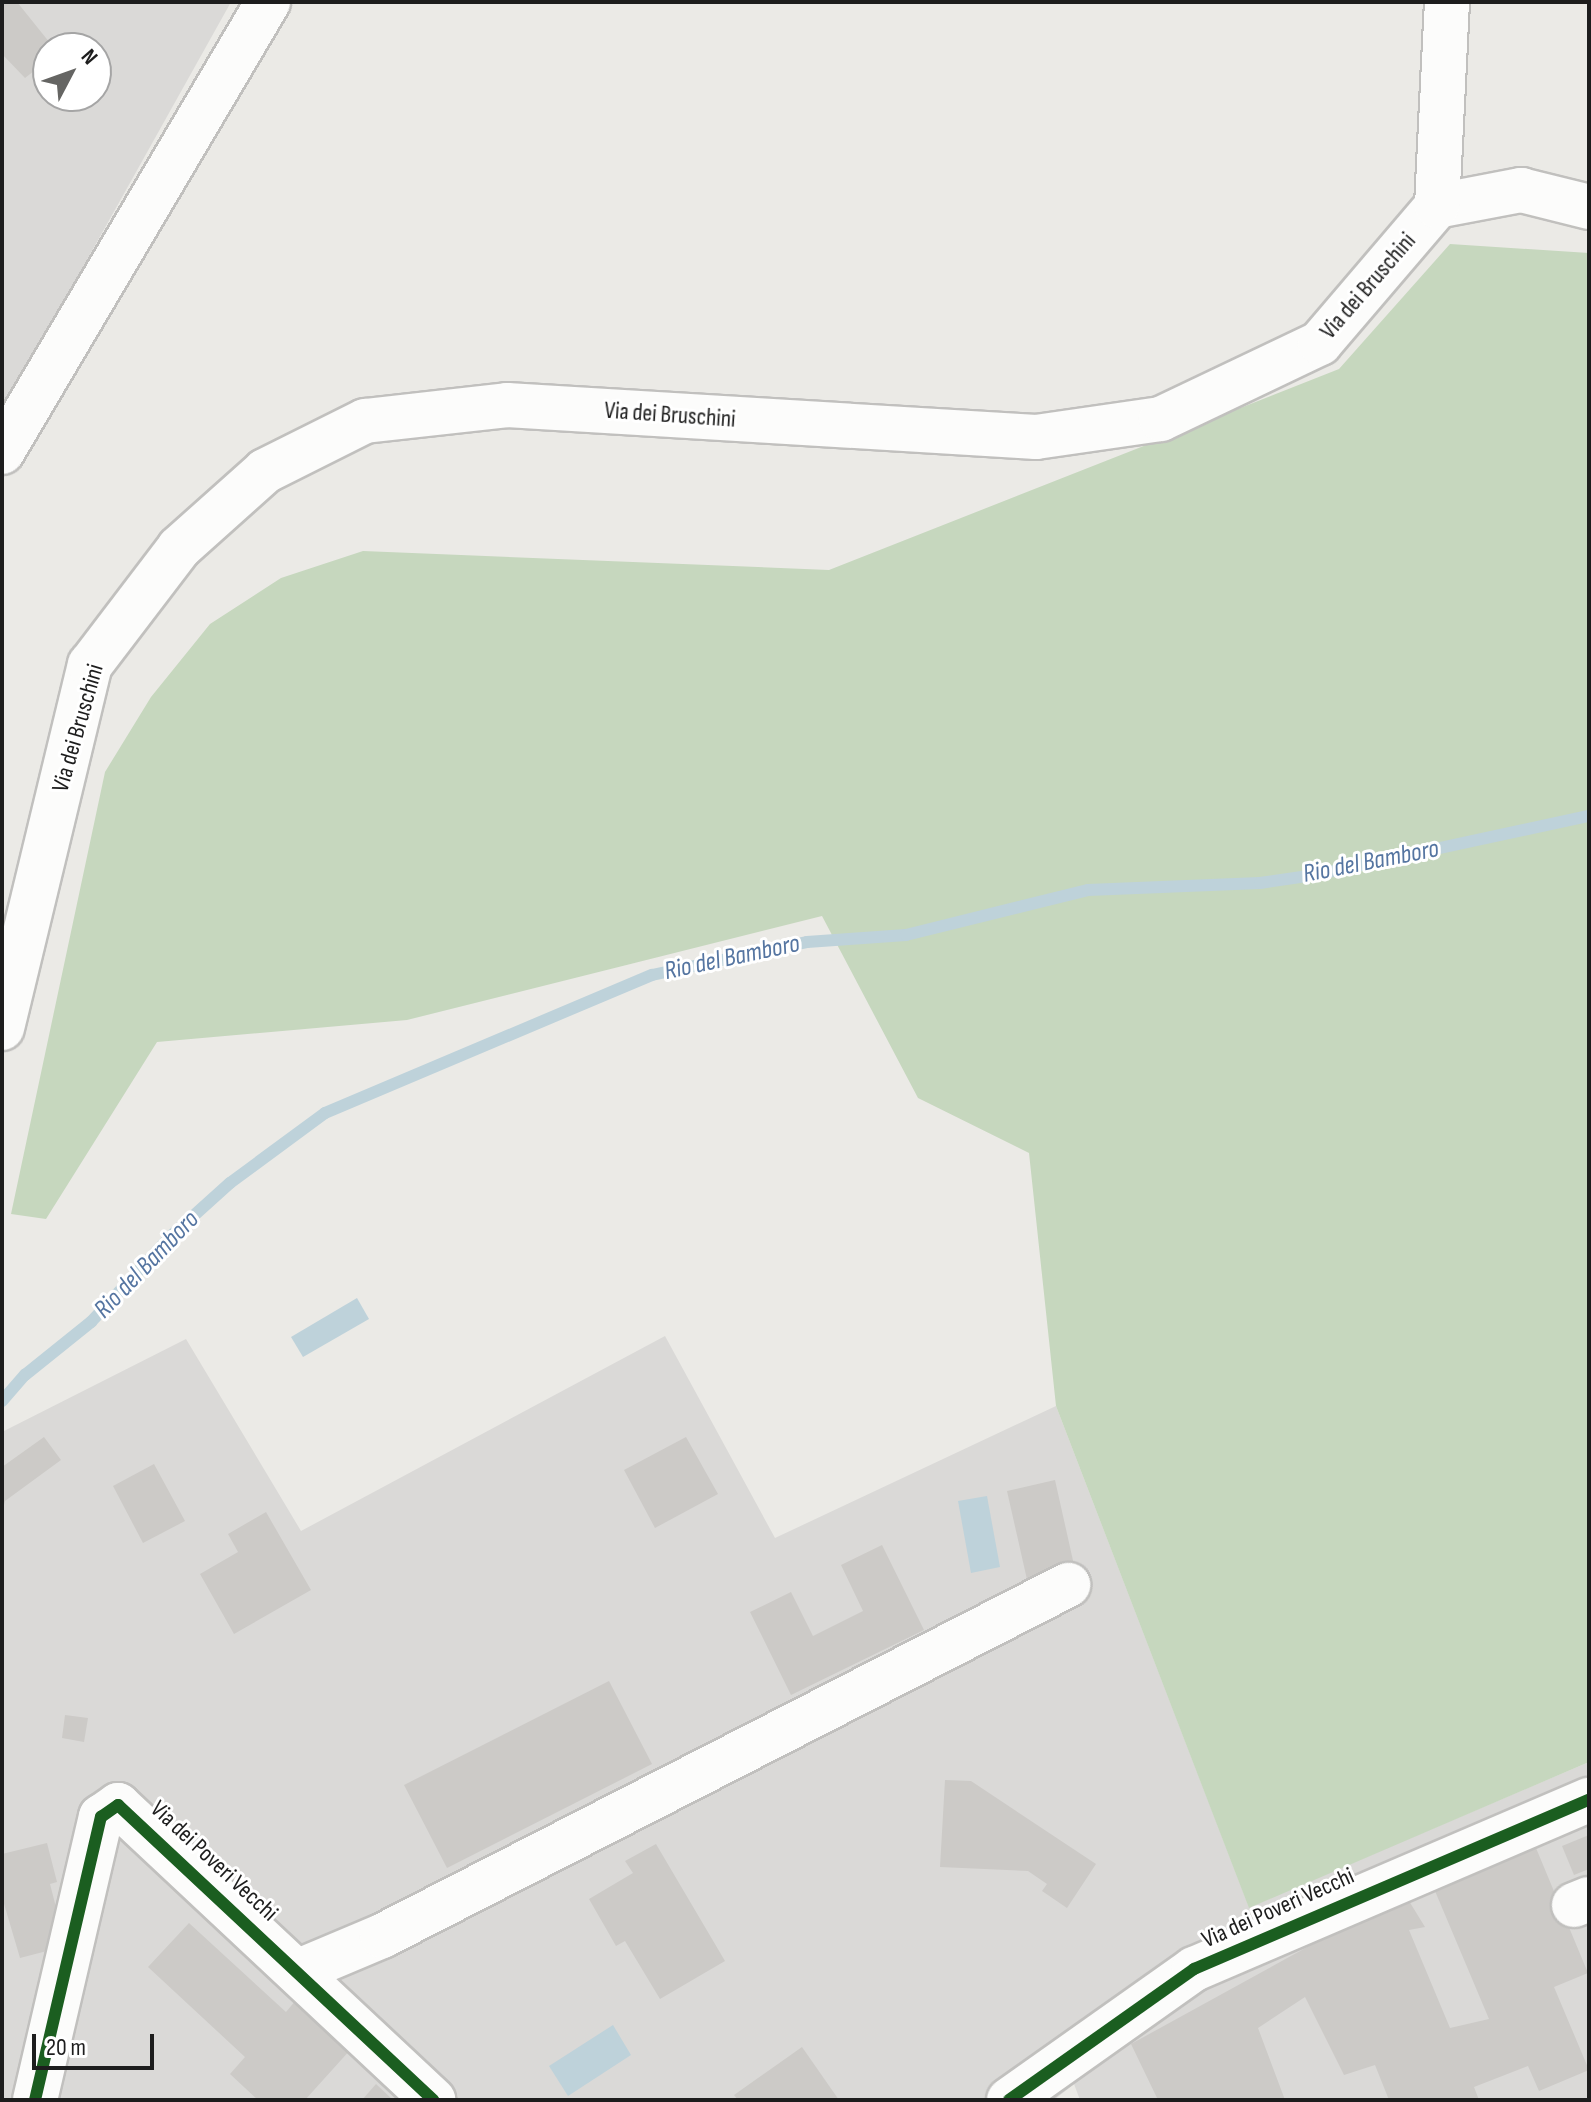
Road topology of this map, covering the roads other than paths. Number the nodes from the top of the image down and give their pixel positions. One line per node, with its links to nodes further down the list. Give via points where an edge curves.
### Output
1 (268, 2): 5 (street)
2 (1447, 2): 3 (street)
3 (1437, 206): 4 (street, via 1521,190); 6 (street, Via dei Bruschini, via 1320,343 1161,419 1036,437 507,405 365,421 265,471 179,548 90,665)
4 (1589, 207)
5 (2, 452)
6 (2, 1028)
7 (1068, 1585): 9 (street, via 382,1936)
8 (1589, 1800): 12 (street, Via dei Poveri Vecchi, via 1194,1969)
9 (299, 1971): 10 (street, Via dei Poveri Vecchi, via 118,1805 101,1817); 11 (street, Via dei Poveri Vecchi)
10 (35, 2100)
11 (433, 2100)
12 (1009, 2100)

